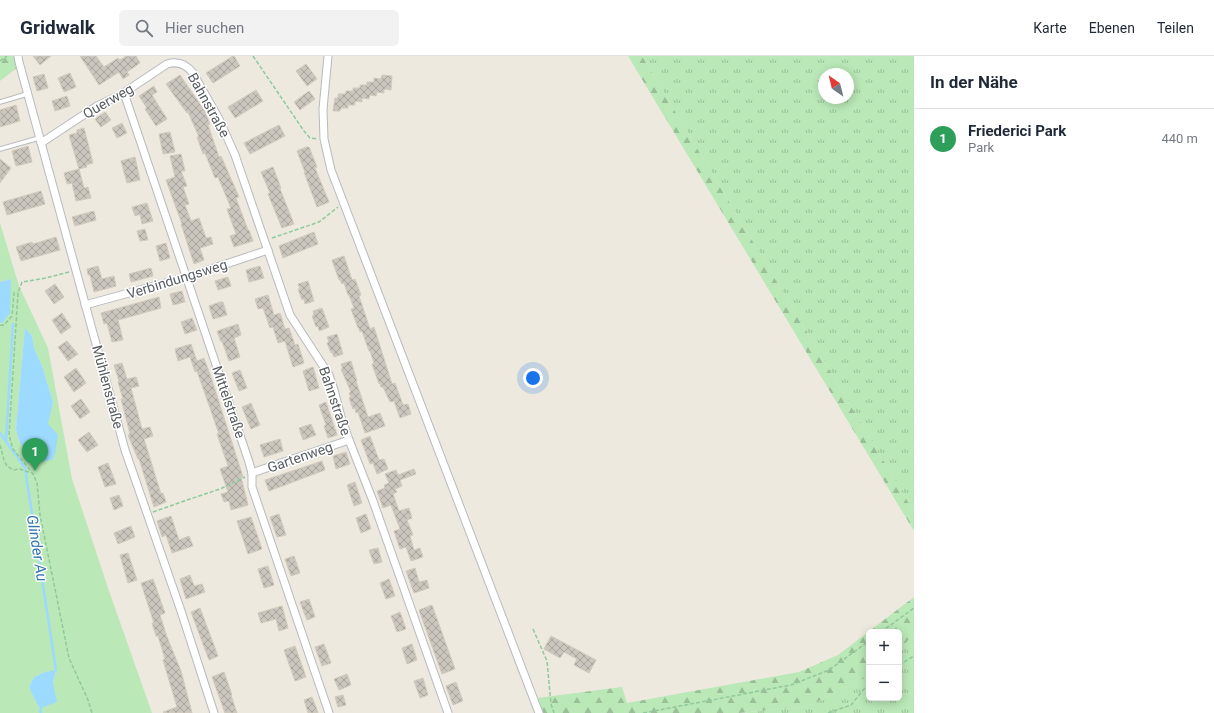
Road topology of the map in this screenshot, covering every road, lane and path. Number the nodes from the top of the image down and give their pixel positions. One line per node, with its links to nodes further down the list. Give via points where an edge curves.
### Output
1 (7, 56): 5 (path)
2 (18, 56): 8 (street, Mühlenstraße)
3 (253, 56): 10 (path)
4 (328, 56): 13 (street, via 323,109 324,139 331,170)
5 (0, 62)
6 (176, 63): 7 (street, Querweg, via 164,65); 14 (street, Bahnstraße, via 186,66 191,71 219,119)
7 (124, 93): 11 (street, Querweg); 17 (street, Mittelstraße)
8 (27, 94): 9 (lane); 11 (street, Mühlenstraße)
9 (0, 102)
10 (310, 138)
11 (40, 140): 12 (lane); 16 (street, Mühlenstraße)
12 (0, 149)
13 (344, 202): 14 (path, via 319,222); 37 (street)
14 (264, 241): 15 (street, Bahnstraße)
15 (268, 250): 17 (street, Verbindungsweg); 21 (street, Bahnstraße, via 290,315 329,375)
16 (76, 272): 18 (path, via 22,282); 19 (street, Mühlenstraße)
17 (187, 277): 19 (street, Verbindungsweg); 23 (street, Mittelstraße)
18 (18, 293): 20 (path, via 14,293 12,316 4,325); 24 (path, via 9,435 13,449)
19 (85, 305): 25 (street, Mühlenstraße, via 125,450)
20 (0, 325)
21 (349, 440): 23 (street, Gartenweg); 36 (street, Bahnstraße, via 373,500)
22 (0, 445): 24 (path, via 8,466 13,470 20,469)
23 (252, 473): 25 (path, via 220,489); 35 (street, Mittelstraße, via 252,487)
24 (33, 474): 33 (path, via 37,484 40,515 69,658)
25 (147, 513): 34 (street, Mühlenstraße)
26 (914, 608): 28 (path)
27 (533, 629): 38 (path, via 548,661)
28 (885, 629)
29 (866, 643): 39 (path, via 829,670 791,685)
30 (914, 656): 31 (path)
31 (902, 663)
32 (866, 688): 40 (path, via 851,705)
33 (92, 713)
34 (214, 713)
35 (329, 713)
36 (448, 713)
37 (539, 713)
38 (554, 713)
39 (643, 713)
40 (828, 713)

